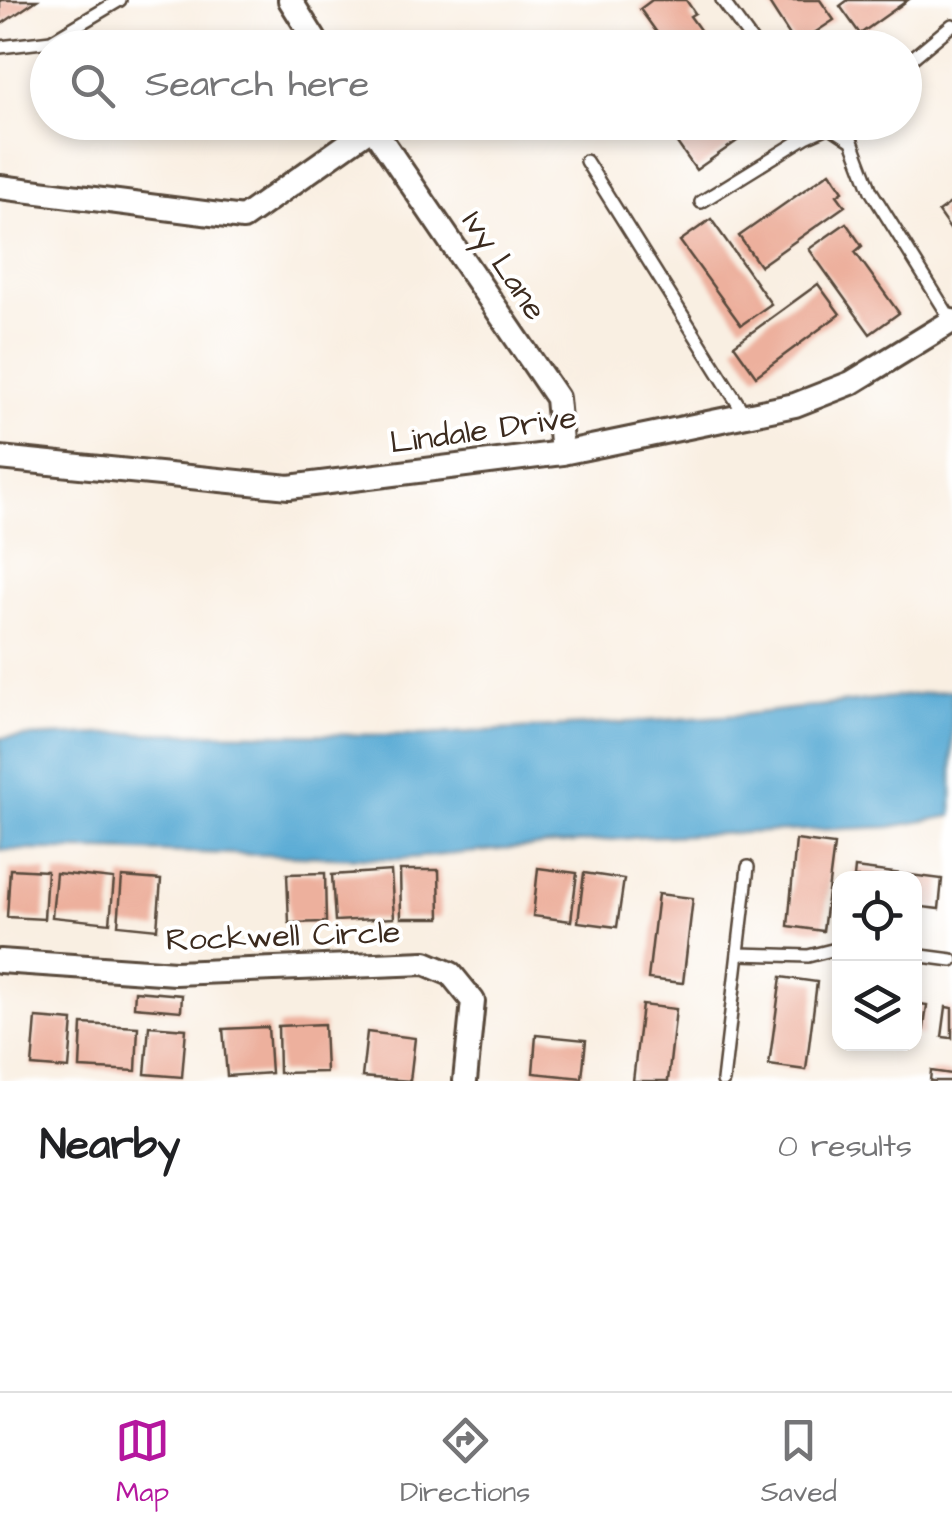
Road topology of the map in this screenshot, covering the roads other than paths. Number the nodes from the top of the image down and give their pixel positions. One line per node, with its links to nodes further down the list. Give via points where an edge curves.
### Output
1 (120, 0): 5 (lane)
2 (290, 0): 6 (street)
3 (722, 0): 7 (lane)
4 (952, 25): 10 (lane)
5 (70, 30)
6 (309, 30)
7 (744, 30)
8 (30, 43): 9 (lane)
9 (0, 47)
10 (922, 50)
11 (350, 140): 16 (street, via 243,218)
12 (381, 140): 20 (street, Ivy Lane, via 557,398)
13 (801, 140): 17 (lane)
14 (850, 140): 18 (lane, via 870,192)
15 (586, 161): 19 (lane)
16 (0, 187)
17 (701, 202)
18 (952, 321): 19 (street, Lindale Drive, via 852,383)
19 (745, 415): 20 (street, Lindale Drive)
20 (562, 453): 21 (street, Lindale Drive, via 289,487)
21 (0, 458)
22 (748, 867): 24 (lane)
23 (832, 950): 24 (lane)
24 (738, 954): 29 (lane)
25 (922, 956): 26 (lane)
26 (952, 960)
27 (0, 962): 28 (street, Rockwell Circle, via 174,973 425,964 452,974 473,1001)
28 (465, 1081)
29 (723, 1081)

